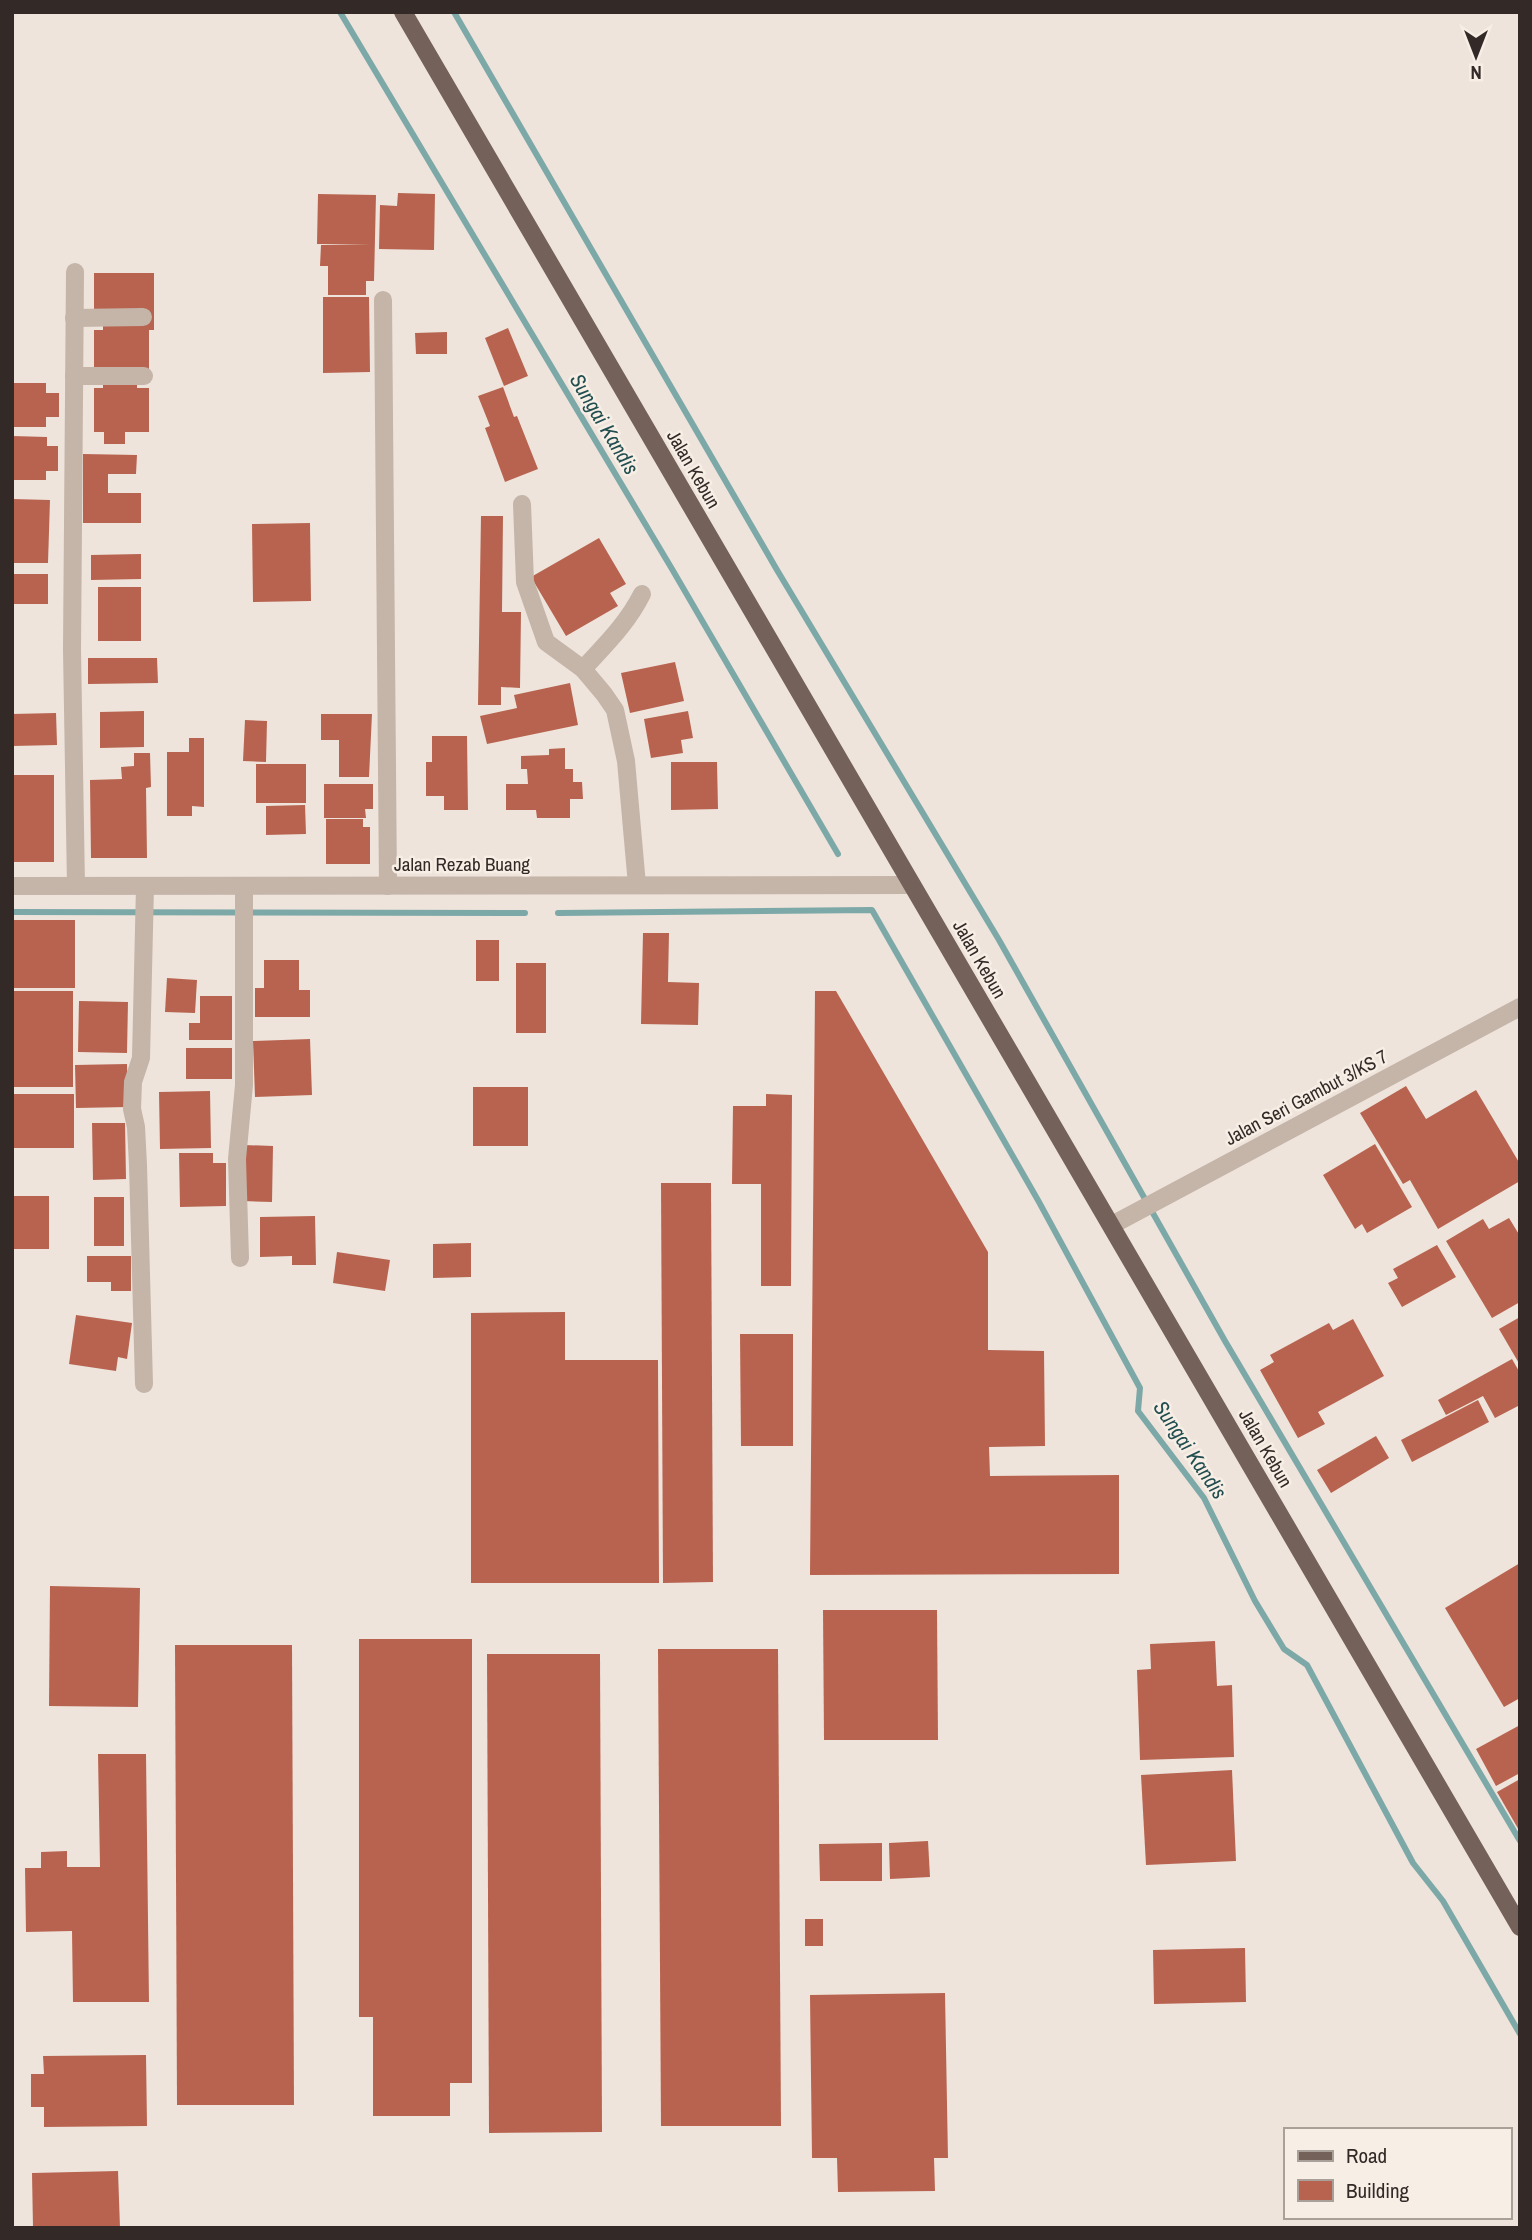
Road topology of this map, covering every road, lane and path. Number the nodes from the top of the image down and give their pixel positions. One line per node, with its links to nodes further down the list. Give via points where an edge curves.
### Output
1 (403, 12): 12 (main road, Jalan Kebun)
2 (75, 272): 5 (street)
3 (383, 300): 15 (street)
4 (143, 317): 5 (street)
5 (74, 318): 6 (street)
6 (74, 376): 7 (street); 14 (street)
7 (144, 376)
8 (523, 504): 10 (street, via 525,582 545,642)
9 (642, 594): 10 (street, via 614,637)
10 (583, 669): 11 (street, via 615,710 626,761)
11 (637, 885): 12 (street, Jalan Rezab Buang); 15 (street, Jalan Rezab Buang)
12 (912, 885): 19 (main road, Jalan Kebun)
13 (12, 886): 14 (street, Jalan Rezab Buang)
14 (76, 886): 17 (street, Jalan Rezab Buang)
15 (388, 886): 16 (street, Jalan Rezab Buang)
16 (244, 891): 17 (street, Jalan Rezab Buang); 20 (street, via 244,1085 237,1159)
17 (145, 892): 21 (street, via 141,1058 133,1082 132,1110 138,1165)
18 (1520, 1007): 19 (street, Jalan Seri Gambut 3/KS 7)
19 (1112, 1225): 22 (main road, Jalan Kebun)
20 (240, 1258)
21 (144, 1384)
22 (1520, 1927)

